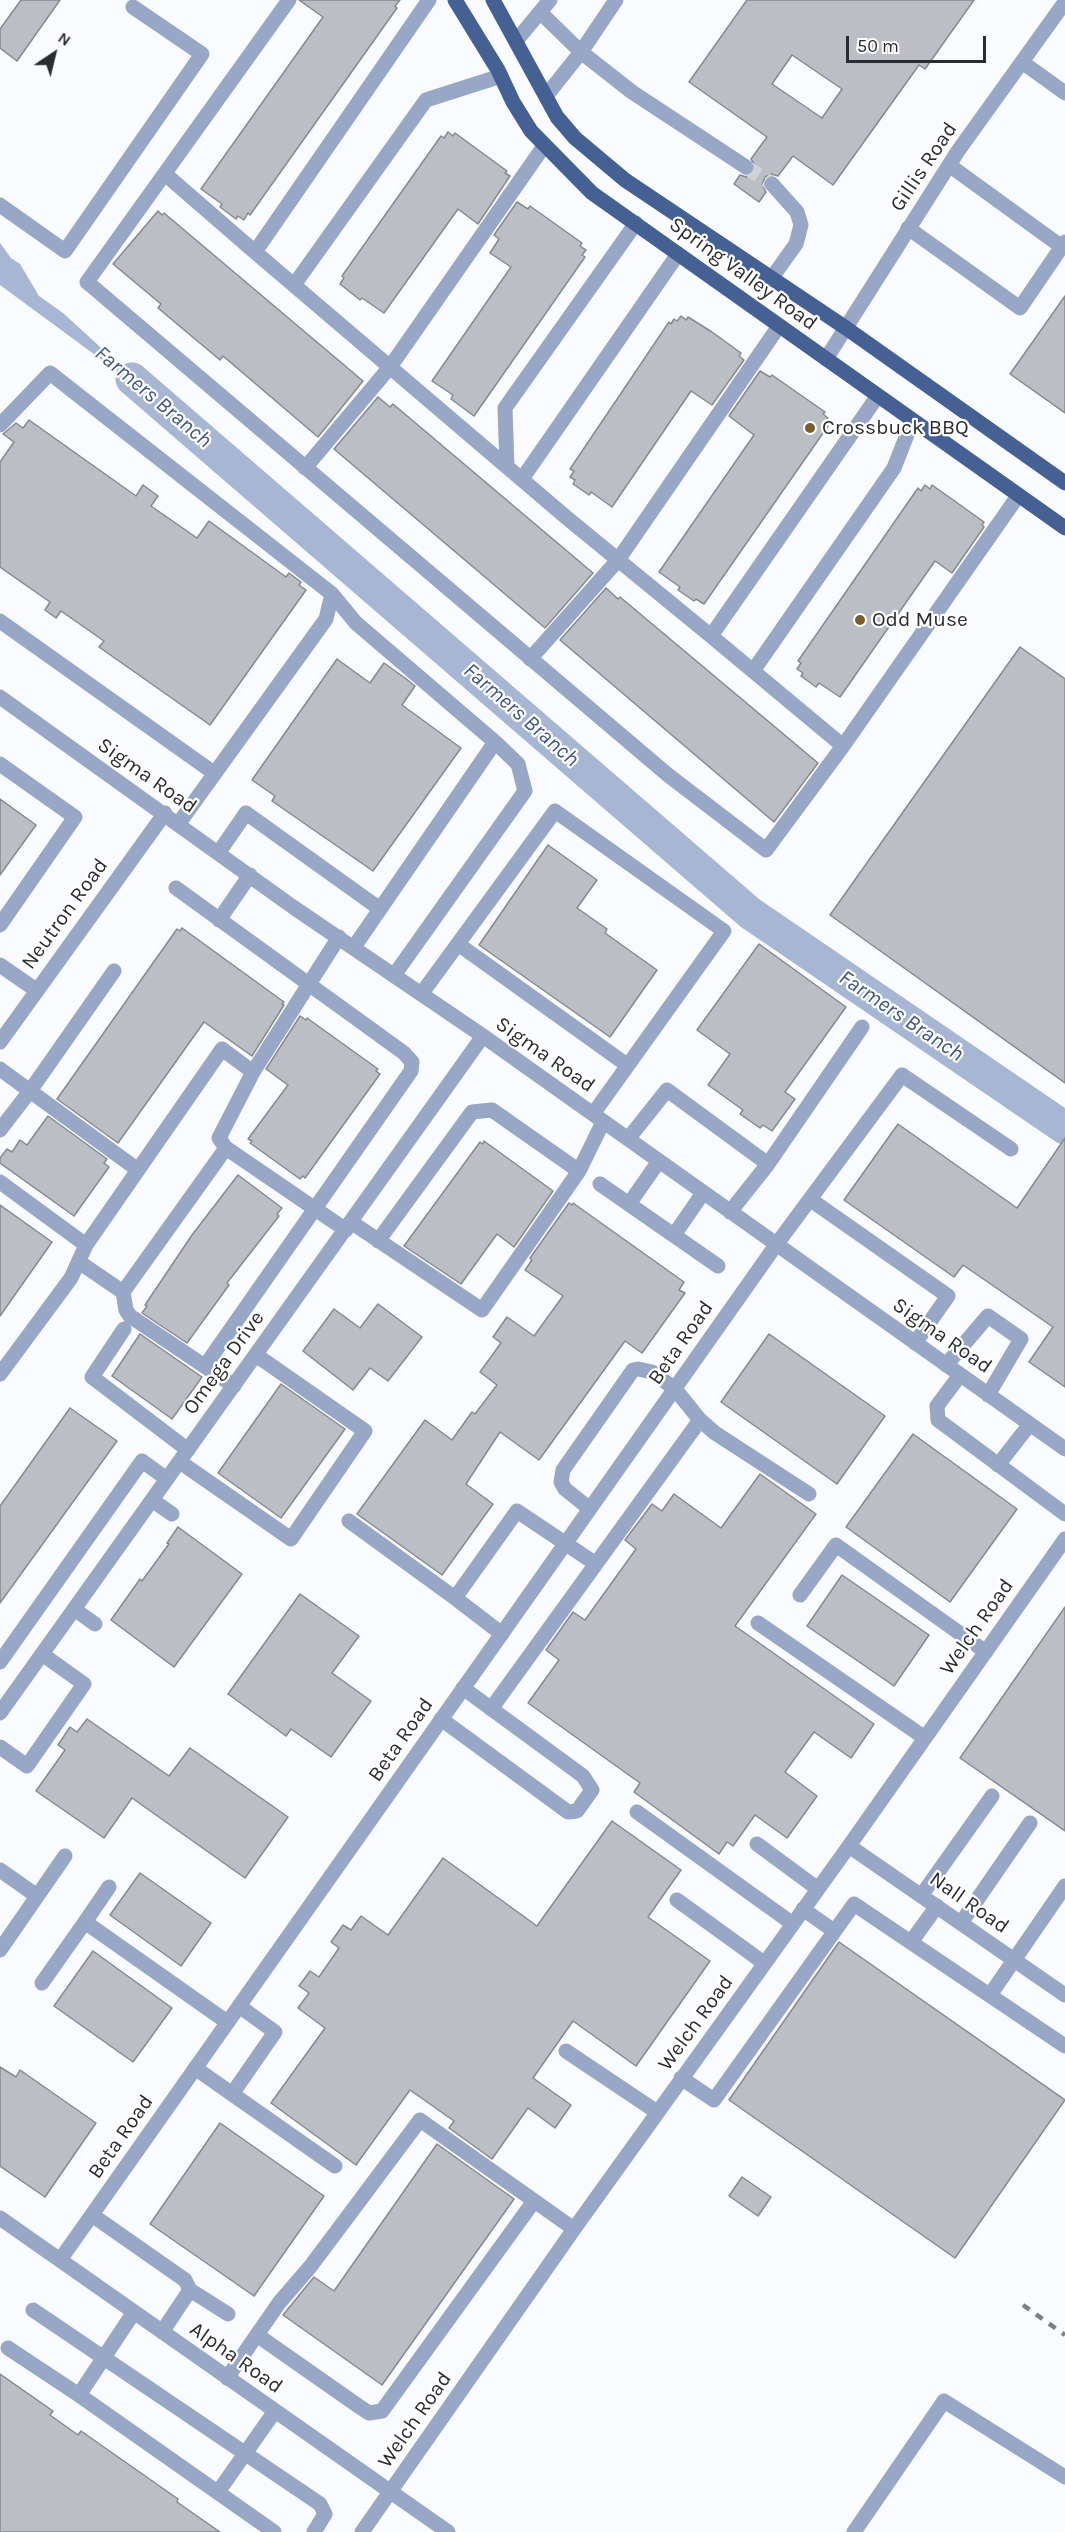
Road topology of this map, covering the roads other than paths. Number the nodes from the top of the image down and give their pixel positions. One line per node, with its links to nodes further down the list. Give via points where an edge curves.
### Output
1 (289, 0): 18 (street)
2 (429, 0): 24 (street)
3 (455, 0): 12 (main road, Spring Valley Road)
4 (493, 0): 9 (main road, Spring Valley Road)
5 (616, 0): 10 (street)
6 (132, 2): 20 (street, via 202,54 65,251)
7 (1065, 2): 11 (street, Gillis Road)
8 (545, 6): 9 (street); 10 (street)
9 (516, 41): 14 (main road, Spring Valley Road)
10 (581, 52): 14 (street); 17 (street, via 632,92)
11 (1022, 62): 13 (street); 16 (street, Gillis Road)
12 (501, 76): 15 (main road, Spring Valley Road, via 531,131); 27 (street, via 426,100)
13 (1065, 93)
14 (546, 96): 26 (main road, Spring Valley Road, via 557,117 576,138 625,180)
15 (544, 146): 21 (main road, Spring Valley Road, via 592,193); 31 (street)
16 (949, 165): 22 (street, Gillis Road); 23 (street)
17 (746, 167)
18 (165, 174): 24 (street); 36 (street, via 87,282)
19 (772, 184): 26 (street, via 797,212 801,225 796,244)
20 (0, 205)
21 (636, 223): 25 (main road, Spring Valley Road); 35 (street, via 506,408)
22 (908, 228): 23 (street, via 1020,308); 29 (street, Gillis Road)
23 (1064, 245)
24 (255, 252): 27 (street)
25 (678, 254): 28 (main road, Spring Valley Road); 37 (street)
26 (771, 279): 29 (main road, Spring Valley Road)
27 (294, 285): 31 (street)
28 (778, 326): 30 (main road, Spring Valley Road); 41 (street)
29 (846, 328): 30 (street, Gillis Road); 38 (main road, Spring Valley Road)
30 (826, 359): 32 (main road, Spring Valley Road)
31 (390, 367): 35 (street); 36 (street)
32 (877, 397): 33 (main road, Spring Valley Road); 44 (street)
33 (912, 422): 39 (main road, Spring Valley Road); 46 (street, via 894,468)
34 (0, 425): 42 (street, via 50,373)
35 (507, 466): 37 (street)
36 (305, 468): 45 (street)
37 (522, 479): 41 (street)
38 (1065, 483)
39 (1018, 496): 40 (main road, Spring Valley Road); 49 (street)
40 (1065, 528)
41 (618, 560): 44 (street); 45 (street)
42 (332, 594): 48 (street, via 356,623); 51 (street, via 326,619)
43 (0, 621): 51 (street)
44 (711, 636): 46 (street)
45 (530, 659): 49 (street, via 668,775 766,850)
46 (753, 671): 49 (street)
47 (0, 697): 52 (street, Sigma Road)
48 (495, 742): 57 (street); 65 (street, via 518,764 525,791)
49 (843, 746)
50 (0, 764): 59 (street, via 75,818)
51 (214, 773): 53 (street)
52 (165, 813): 53 (street, Sigma Road); 67 (street, Neutron Road)
53 (178, 823): 54 (street, Sigma Road)
54 (219, 852): 55 (street, Sigma Road); 57 (street, via 246,813)
55 (250, 875): 58 (street); 60 (street, Sigma Road)
56 (176, 888): 58 (street)
57 (380, 909): 62 (street)
58 (219, 920): 66 (street)
59 (0, 925)
60 (339, 937): 62 (street, Sigma Road); 66 (street)
61 (458, 944): 68 (street); 72 (street); 72 (street, via 555,811 724,931)
62 (354, 947): 65 (street, Sigma Road)
63 (0, 965): 67 (street)
64 (114, 971): 75 (street)
65 (395, 974): 68 (street, Sigma Road)
66 (309, 982): 74 (street); 90 (street, via 404,1053 412,1065)
67 (36, 990): 71 (street, Neutron Road)
68 (422, 993): 70 (street, Sigma Road)
69 (862, 1028): 82 (street)
70 (483, 1036): 76 (street, Sigma Road); 92 (street, Omega Drive)
71 (0, 1042)
72 (627, 1065): 76 (street)
73 (0, 1069): 75 (street)
74 (253, 1072): 79 (street, via 219,1138); 83 (street, via 222,1049)
75 (30, 1091): 77 (street); 83 (street)
76 (598, 1118): 78 (street, Sigma Road); 84 (street)
77 (0, 1130)
78 (628, 1139): 81 (street, Sigma Road); 82 (street, via 667,1090)
79 (226, 1148): 90 (street); 99 (street)
80 (1011, 1149): 88 (street, Beta Road, via 902,1075)
81 (659, 1161): 87 (street, Sigma Road); 89 (street)
82 (768, 1164): 91 (street)
83 (138, 1170): 95 (street)
84 (579, 1171): 94 (street, via 492,1110 472,1112); 94 (street, via 482,1310)
85 (0, 1182): 95 (street)
86 (600, 1184): 89 (street)
87 (703, 1192): 91 (street, Sigma Road); 93 (street)
88 (811, 1200): 96 (street, Beta Road); 101 (street, via 948,1296)
89 (629, 1204): 93 (street)
90 (315, 1209): 92 (street); 104 (street)
91 (730, 1212): 96 (street, Sigma Road)
92 (348, 1226): 94 (street); 102 (street, Omega Drive)
93 (674, 1235): 98 (street)
94 (378, 1241)
95 (86, 1245): 97 (street)
96 (777, 1245): 101 (street, Sigma Road); 108 (street, Beta Road)
97 (79, 1262): 99 (street); 105 (street)
98 (718, 1266)
99 (123, 1292): 104 (street, via 130,1316)
100 (124, 1329): 113 (street, via 92,1377)
101 (915, 1343): 103 (street, Sigma Road)
102 (256, 1355): 107 (street, Omega Drive); 113 (street, via 365,1431 291,1539)
103 (946, 1365): 106 (street, Sigma Road); 109 (street, via 988,1316 1021,1339)
104 (204, 1366): 107 (street)
105 (0, 1374)
106 (960, 1375): 109 (street, Sigma Road); 114 (street, via 937,1406 938,1420)
107 (234, 1386): 113 (street, Omega Drive)
108 (675, 1389): 110 (street); 118 (street, Beta Road); 118 (street, via 652,1372 633,1370 565,1465 561,1482)
109 (988, 1395): 111 (street, Sigma Road)
110 (700, 1420): 116 (street); 124 (street)
111 (1030, 1424): 112 (street, Sigma Road); 114 (street)
112 (1065, 1449)
113 (184, 1456): 115 (street, Omega Drive)
114 (998, 1465): 120 (street)
115 (167, 1479): 117 (street, Omega Drive); 133 (street, via 142,1461)
116 (809, 1494)
117 (152, 1500): 119 (street); 127 (street, Omega Drive)
118 (590, 1509): 123 (street, Beta Road)
119 (172, 1514)
120 (1065, 1514)
121 (349, 1521): 126 (street)
122 (1065, 1539): 131 (street, Welch Road)
123 (566, 1543): 124 (street); 126 (street, via 517,1512); 130 (street, Beta Road)
124 (596, 1564): 135 (street)
125 (800, 1595): 131 (street, via 836,1545)
126 (454, 1598): 130 (street)
127 (74, 1609): 128 (street); 132 (street, Omega Drive)
128 (95, 1623)
129 (758, 1623): 138 (street)
130 (502, 1634): 134 (street, Beta Road)
131 (986, 1652): 138 (street, Welch Road)
132 (42, 1654): 136 (street, Omega Drive); 139 (street, via 84,1684 27,1766)
133 (0, 1662)
134 (463, 1688): 135 (street); 137 (street, Beta Road)
135 (491, 1709): 137 (street, via 583,1776 592,1790 577,1811 568,1812)
136 (0, 1713)
137 (441, 1719): 166 (street, Beta Road)
138 (925, 1738): 144 (street, Welch Road)
139 (0, 1748)
140 (992, 1796): 151 (street)
141 (637, 1812): 157 (street)
142 (1030, 1823): 156 (street)
143 (757, 1844): 149 (street)
144 (849, 1846): 149 (street, Welch Road); 151 (street, Nall Road)
145 (65, 1856): 150 (street)
146 (0, 1870): 150 (street)
147 (1065, 1886): 161 (street)
148 (109, 1887): 155 (street)
149 (818, 1889): 154 (street, Welch Road)
150 (37, 1896): 160 (street)
151 (921, 1896): 153 (street, Nall Road)
152 (677, 1900): 162 (street)
153 (937, 1906): 156 (street, Nall Road); 159 (street)
154 (803, 1909): 157 (street, Welch Road); 158 (street)
155 (85, 1922): 163 (street); 167 (street)
156 (961, 1923): 161 (street, Nall Road)
157 (793, 1924): 162 (street, Welch Road)
158 (834, 1931): 159 (street, via 854,1904); 171 (street, via 714,2100)
159 (911, 1942): 164 (street)
160 (0, 1950)
161 (1014, 1960): 164 (street); 165 (street, Nall Road)
162 (764, 1963): 171 (street, Welch Road)
163 (42, 1983)
164 (990, 1995): 168 (street)
165 (1065, 1995)
166 (238, 2006): 167 (street, Beta Road); 172 (street, via 275,2032)
167 (227, 2022): 170 (street, Beta Road)
168 (1065, 2046)
169 (566, 2051): 173 (street)
170 (195, 2068): 172 (street); 176 (street, Beta Road)
171 (681, 2078): 173 (street, Welch Road)
172 (232, 2094): 174 (street)
173 (657, 2112): 178 (street, Welch Road)
174 (335, 2166)
175 (534, 2201): 178 (street); 185 (street, via 382,2411 369,2413); 185 (street, via 420,2120)
176 (92, 2215): 179 (street, Beta Road); 180 (street, via 184,2280)
177 (0, 2218): 179 (street, Alpha Road)
178 (574, 2229): 194 (street, Welch Road)
179 (60, 2260): 182 (street, Alpha Road)
180 (190, 2290): 183 (street); 184 (street)
181 (33, 2310): 187 (street)
182 (134, 2312): 184 (street, Alpha Road); 187 (street)
183 (228, 2314)
184 (162, 2332): 188 (street, Alpha Road)
185 (257, 2335): 188 (street)
186 (8, 2348): 189 (street)
187 (104, 2357): 189 (street); 191 (street)
188 (227, 2378): 190 (street, Alpha Road)
189 (79, 2395): 193 (street)
190 (275, 2411): 191 (street); 194 (street, Alpha Road)
191 (246, 2452): 193 (street); 196 (street, via 320,2504 325,2514)
192 (1065, 2477): 199 (street, via 944,2401)
193 (218, 2492): 195 (street)
194 (391, 2492): 197 (street, Welch Road); 198 (street, Alpha Road)
195 (274, 2532)
196 (314, 2532)
197 (362, 2532)
198 (448, 2532)
199 (854, 2532)

